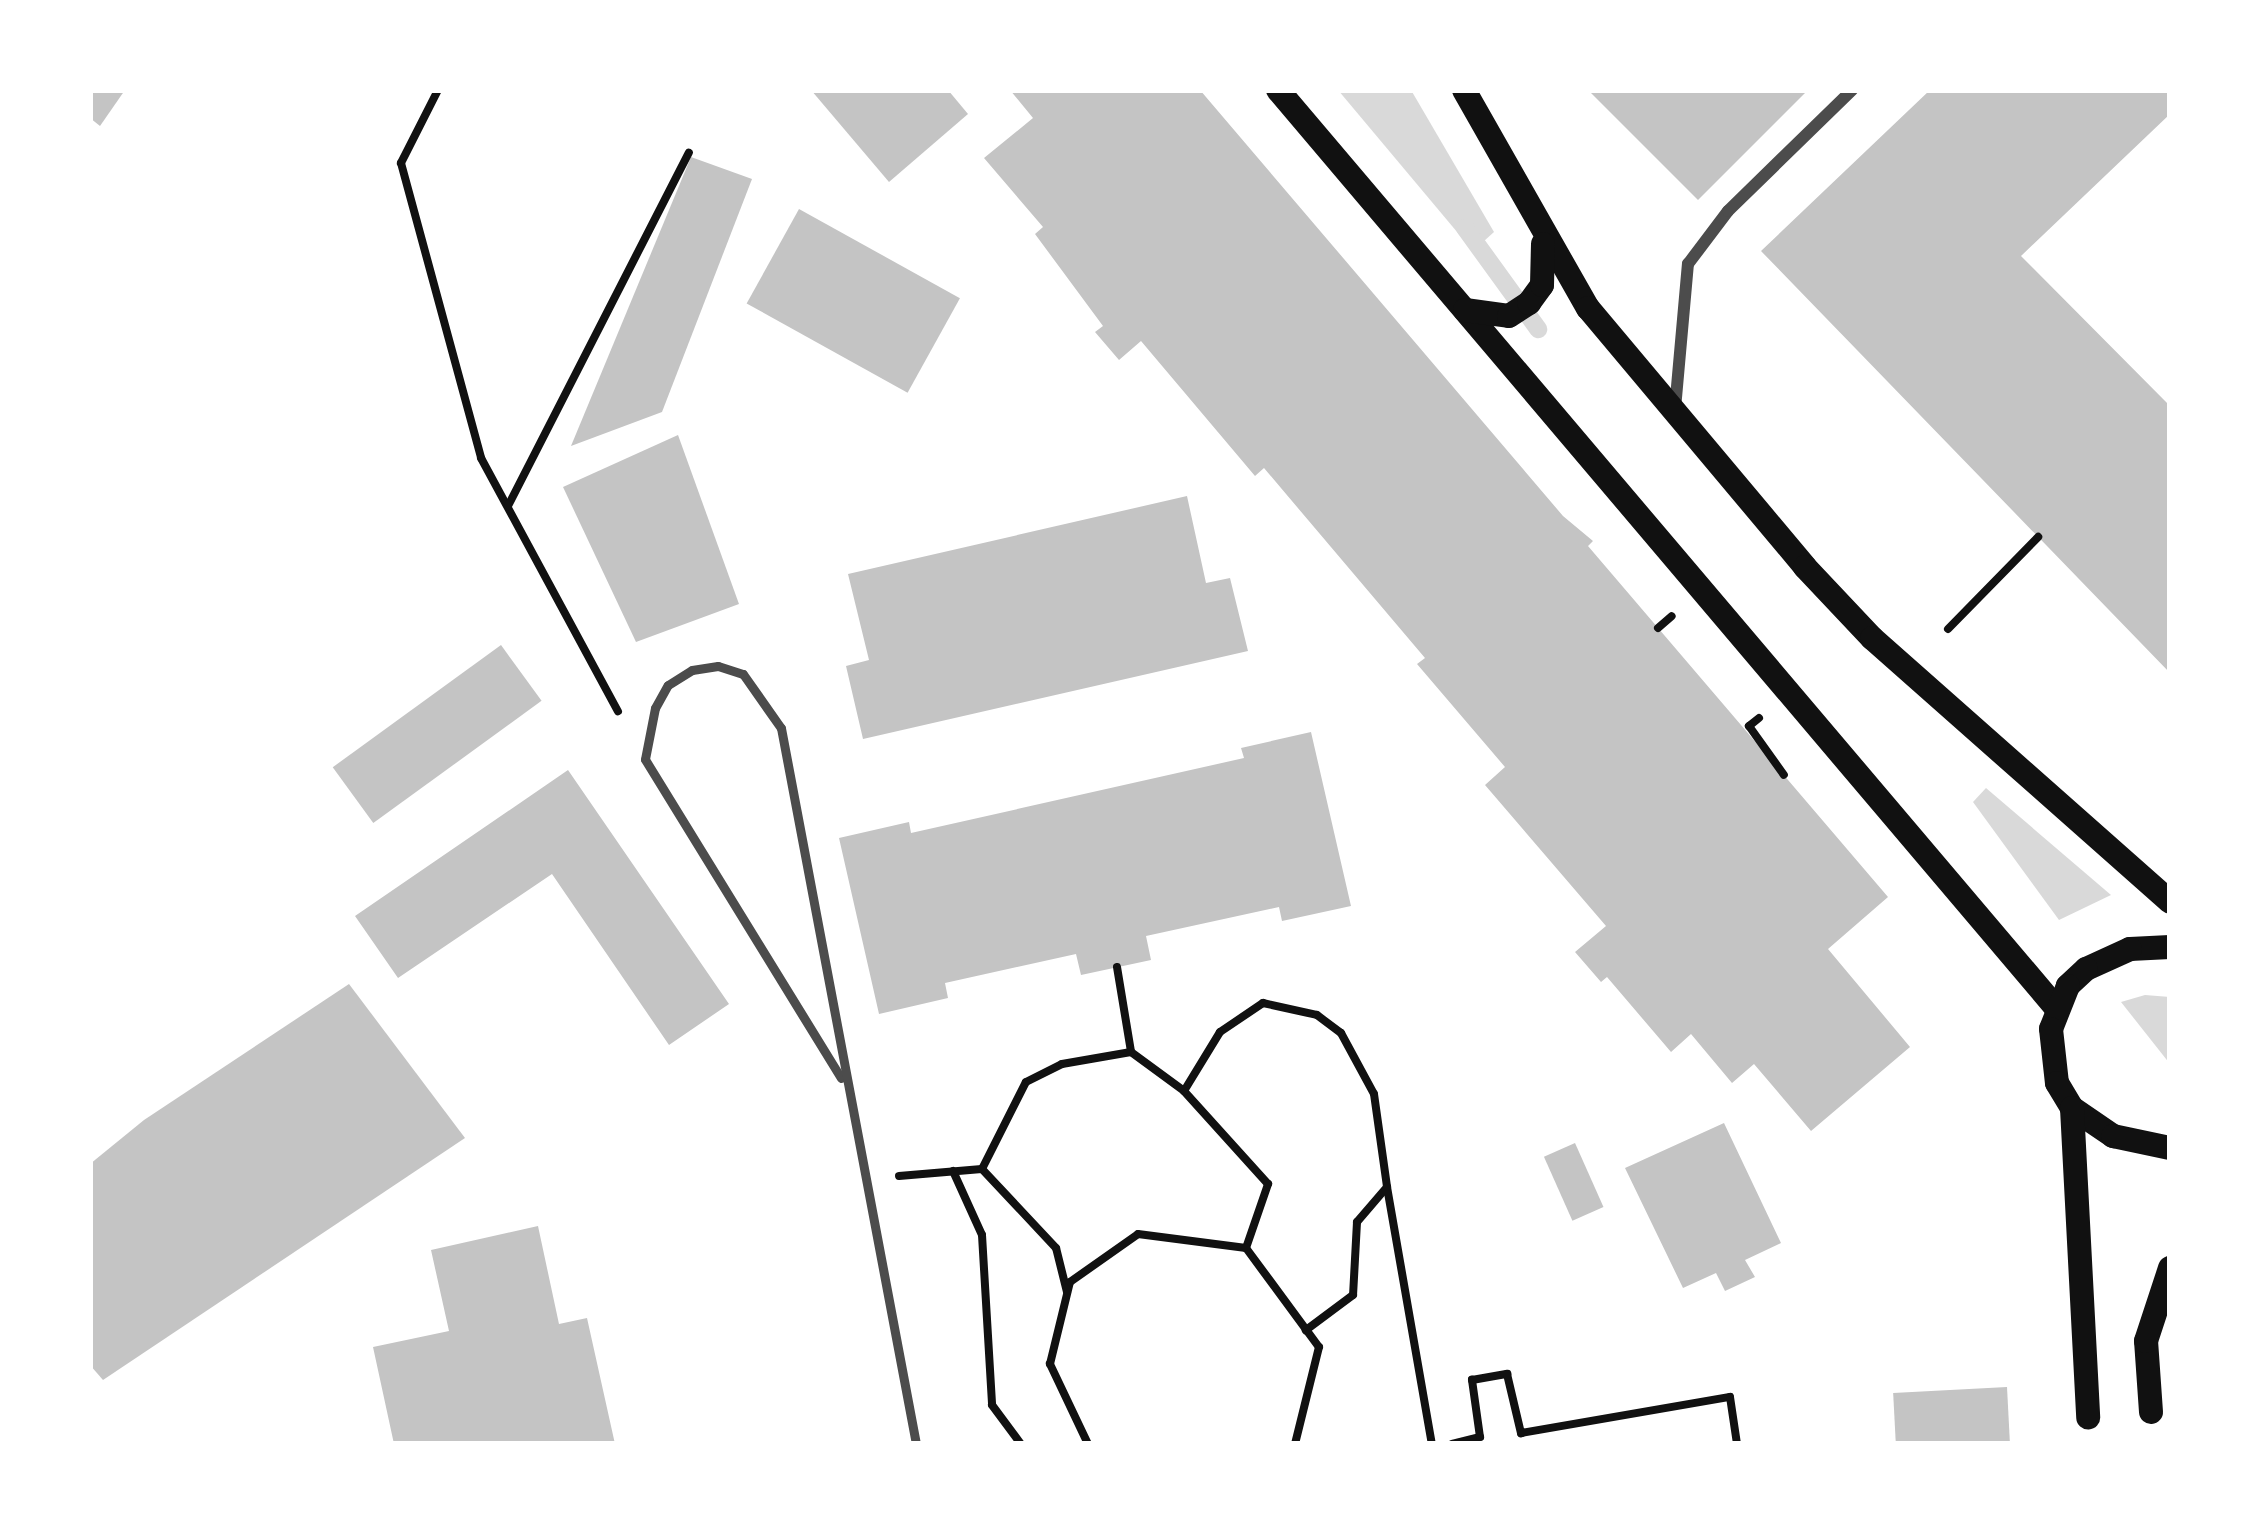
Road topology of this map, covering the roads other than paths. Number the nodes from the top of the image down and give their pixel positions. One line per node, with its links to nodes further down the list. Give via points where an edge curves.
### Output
1 (1278, 90): 5 (main road)
2 (1463, 90): 4 (main road)
3 (1852, 90): 6 (street, via 1728,211 1688,264)
4 (1542, 239): 5 (main road, via 1546,262 1529,303 1486,318); 6 (main road, via 1588,308)
5 (1463, 310): 9 (main road)
6 (1675, 410): 7 (main road, via 1872,638)
7 (2170, 902)
8 (2170, 947): 9 (main road, via 2105,958 2068,986)
9 (2057, 1009): 11 (main road, via 2052,1061)
10 (842, 1078): 10 (lane, via 781,728 743,674 718,666 692,670 668,685 655,708 645,759); 16 (lane)
11 (2072, 1108): 12 (main road, via 2113,1136); 15 (main road)
12 (2170, 1148)
13 (2170, 1268): 14 (main road, via 2146,1341)
14 (2151, 1412)
15 (2088, 1418)
16 (916, 1444)

